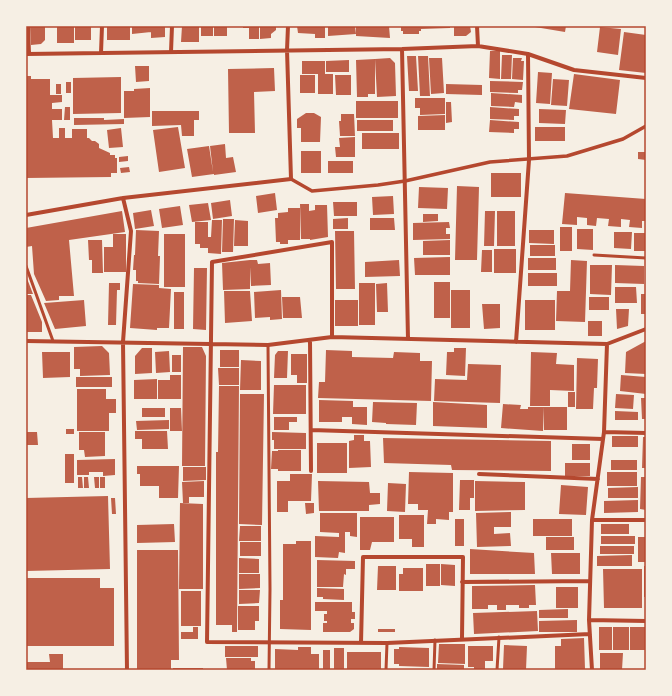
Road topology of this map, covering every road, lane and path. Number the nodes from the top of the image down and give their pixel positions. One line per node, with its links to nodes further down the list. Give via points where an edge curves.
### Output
1 (28, 26): 11 (street)
2 (102, 26): 10 (street)
3 (172, 26): 9 (street)
4 (288, 26): 8 (street)
5 (477, 26): 6 (street)
6 (478, 46): 7 (street); 12 (street)
7 (402, 49): 8 (street); 17 (street)
8 (287, 50): 9 (street); 16 (street)
9 (171, 52): 10 (street)
10 (102, 53): 11 (street)
11 (27, 54)
12 (528, 54): 13 (street, via 574,70); 15 (street)
13 (646, 78)
14 (646, 126): 15 (street, via 623,139 567,156)
15 (529, 160): 17 (street, via 490,162); 30 (street)
16 (291, 179): 17 (street, via 312,191); 18 (street)
17 (405, 181): 25 (street)
18 (123, 198): 19 (street); 29 (street, via 131,231)
19 (26, 215)
20 (594, 255): 21 (lane)
21 (646, 258)
22 (26, 266): 28 (lane)
23 (646, 329): 32 (street)
24 (332, 337): 25 (street); 26 (street); 31 (street, via 332,242 212,262)
25 (408, 339): 30 (street)
26 (310, 340): 33 (street); 34 (street)
27 (26, 341): 28 (street)
28 (53, 341): 29 (street)
29 (122, 342): 31 (street); 54 (street)
30 (516, 342): 32 (street)
31 (212, 344): 33 (street); 51 (street, via 207,642)
32 (607, 344): 35 (street)
33 (268, 345): 51 (lane)
34 (311, 430): 37 (street); 38 (street)
35 (604, 432): 36 (street); 37 (street)
36 (646, 433)
37 (603, 439): 40 (street)
38 (311, 471)
39 (479, 474): 40 (street)
40 (598, 480): 41 (street)
41 (592, 520): 42 (street); 43 (street)
42 (646, 520)
43 (590, 581): 44 (street); 45 (street)
44 (462, 582): 49 (street); 52 (street, via 462,557 363,557)
45 (590, 620): 46 (street); 47 (street)
46 (646, 621)
47 (590, 634): 48 (street); 59 (street)
48 (499, 637): 49 (street); 58 (lane)
49 (462, 638): 50 (street)
50 (435, 640): 53 (street); 57 (lane)
51 (270, 641): 52 (street); 55 (lane)
52 (361, 642): 53 (street)
53 (387, 642): 56 (lane)
54 (127, 670)
55 (269, 670)
56 (386, 670)
57 (434, 670)
58 (497, 670)
59 (592, 670)

